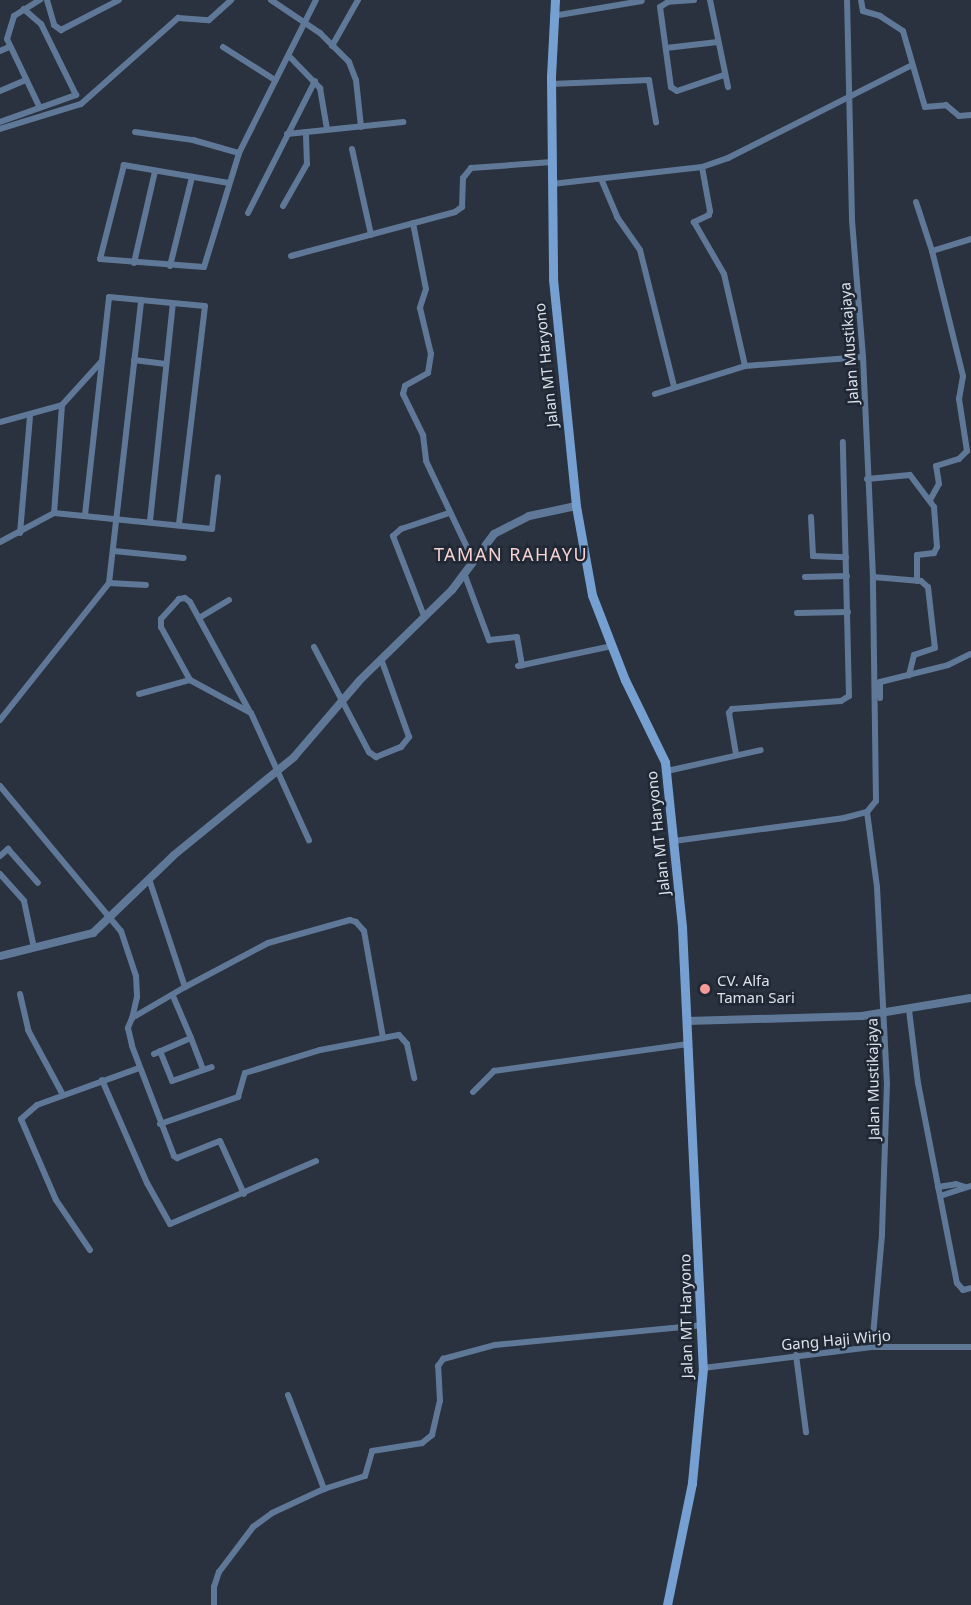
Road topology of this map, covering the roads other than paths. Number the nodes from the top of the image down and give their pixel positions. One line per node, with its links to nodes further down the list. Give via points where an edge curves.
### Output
1 (40, 0): 14 (street)
2 (47, 0): 3 (street, via 54,25 61,30)
3 (119, 0)
4 (231, 0): 39 (street, via 209,20 178,18 81,104)
5 (271, 0): 16 (street)
6 (316, 0): 16 (street)
7 (358, 0): 18 (street)
8 (555, 0): 15 (main road, Jalan MT Haryono)
9 (694, 0): 21 (street, via 662,4)
10 (710, 0): 17 (street)
11 (847, 0): 32 (street, Jalan Mustikajaya)
12 (861, 0): 24 (street, via 863,12 880,16 903,31)
13 (642, 2): 15 (street)
14 (24, 9): 19 (street, via 9,23); 33 (street, via 41,24 76,95)
15 (553, 16): 29 (main road, Jalan MT Haryono)
16 (304, 22): 18 (street); 23 (street)
17 (718, 42): 21 (street); 25 (street)
18 (332, 46): 38 (street, via 354,71)
19 (9, 47): 22 (street); 26 (street)
20 (223, 47): 27 (street)
21 (666, 48): 25 (street, via 674,91)
22 (0, 51)
23 (289, 56): 27 (street); 28 (street)
24 (912, 65): 32 (street); 34 (street, via 925,107 946,105 959,116)
25 (724, 75): 30 (street)
26 (26, 80): 31 (street); 33 (street)
27 (276, 80): 45 (street)
28 (315, 81): 40 (street, via 320,88); 43 (street)
29 (551, 84): 37 (street, via 649,80); 46 (main road, Jalan MT Haryono)
30 (728, 87)
31 (0, 91)
32 (847, 98): 47 (street, via 728,158); 65 (street, Jalan Mustikajaya)
33 (39, 106): 35 (street)
34 (971, 115)
35 (0, 122)
36 (403, 122): 38 (street)
37 (656, 123)
38 (361, 127): 40 (street)
39 (0, 129)
40 (327, 129): 42 (street)
41 (135, 132): 45 (street, via 193,140)
42 (306, 132): 43 (street); 54 (street, via 307,164)
43 (287, 134): 55 (street)
44 (352, 149): 57 (street)
45 (239, 153): 51 (street)
46 (552, 162): 52 (main road, Jalan MT Haryono); 56 (street, via 471,168 463,178 464,199 460,209)
47 (702, 167): 50 (street); 69 (street, via 710,211 694,222 721,266)
48 (155, 171): 49 (street); 61 (street); 61 (street, via 124,165 119,173 100,258)
49 (192, 177): 51 (street); 62 (street)
50 (602, 181): 52 (street); 70 (street, via 617,217 640,250)
51 (229, 183): 62 (street, via 204,267)
52 (552, 184): 79 (main road, Jalan MT Haryono, via 555,329)
53 (916, 202): 59 (street)
54 (283, 206)
55 (248, 213)
56 (413, 223): 57 (street); 81 (street, via 426,289 420,308 431,354 428,373 405,386 403,394 423,435 426,461)
57 (371, 235): 60 (street)
58 (971, 239): 59 (street)
59 (932, 252): 78 (street, via 963,376 959,399 967,451 959,459 936,466 939,484)
60 (291, 256)
61 (134, 263): 62 (street)
62 (170, 266)
63 (141, 300): 64 (street); 66 (street); 67 (street, via 109,297)
64 (173, 303): 68 (street); 86 (street, via 205,306)
65 (863, 357): 69 (street); 77 (street, Jalan Mustikajaya)
66 (134, 360): 68 (street); 84 (street)
67 (102, 362): 72 (street); 82 (street)
68 (166, 364): 85 (street)
69 (746, 366): 70 (street)
70 (674, 386): 71 (street)
71 (655, 394)
72 (62, 405): 73 (street); 80 (street)
73 (30, 417): 74 (street); 87 (street)
74 (0, 422)
75 (843, 442): 90 (street)
76 (219, 477): 86 (street, via 212,529)
77 (867, 479): 78 (street, via 910,475); 96 (street, Jalan Mustikajaya)
78 (930, 500): 97 (street, via 938,520 937,547 934,553 916,555)
79 (576, 506): 92 (street, via 514,522 494,534); 105 (main road, Jalan MT Haryono, via 589,582)
80 (54, 513): 82 (street); 87 (street)
81 (449, 513): 92 (street); 103 (street, via 401,529 393,536)
82 (85, 515): 84 (street)
83 (811, 517): 90 (street, via 813,556)
84 (118, 519): 85 (street); 89 (street)
85 (150, 521): 86 (street)
86 (179, 525)
87 (20, 533): 88 (street)
88 (0, 542)
89 (114, 551): 91 (street); 98 (street)
90 (846, 557): 94 (street)
91 (184, 558)
92 (472, 558): 93 (street)
93 (464, 573): 103 (street); 105 (street, via 489,640 517,637 520,666)
94 (847, 576): 95 (street); 101 (street)
95 (805, 577)
96 (873, 577): 97 (street); 120 (street, Jalan Mustikajaya, via 877,792)
97 (917, 581): 109 (street, via 923,582 929,591 935,648 914,655)
98 (110, 583): 99 (street); 114 (street)
99 (146, 585)
100 (229, 600): 104 (street)
101 (848, 612): 102 (street); 116 (street, via 848,698 732,709 729,713)
102 (797, 613)
103 (424, 616): 108 (street)
104 (199, 618): 110 (street, via 185,598 161,619 161,627); 113 (street)
105 (612, 646): 118 (main road, Jalan MT Haryono)
106 (314, 647): 112 (street)
107 (971, 654): 109 (street, via 948,665)
108 (381, 658): 112 (street); 112 (street, via 408,729 405,744 380,757 372,755)
109 (909, 675): 120 (street, via 880,682 880,792 879,801)
110 (190, 680): 111 (street); 113 (street)
111 (139, 694)
112 (342, 700): 117 (street, via 303,748)
113 (251, 713): 117 (street)
114 (0, 720)
115 (761, 750): 116 (street)
116 (736, 754): 118 (street)
117 (278, 767): 122 (street); 126 (street)
118 (668, 771): 123 (main road, Jalan MT Haryono)
119 (0, 786): 128 (street)
120 (873, 806): 121 (street)
121 (867, 812): 123 (street, via 819,823); 136 (street, Jalan Mustikajaya, via 877,887)
122 (309, 840)
123 (674, 841): 138 (main road, Jalan MT Haryono)
124 (0, 856): 127 (street, via 8,849)
125 (0, 874): 129 (street, via 24,901)
126 (149, 879): 128 (street); 131 (street)
127 (38, 883)
128 (111, 915): 129 (street, via 88,936); 137 (street, via 134,964 138,987)
129 (34, 948): 130 (street)
130 (0, 956)
131 (185, 987): 133 (street); 140 (street, via 268,943 356,922 364,930)
132 (20, 994): 148 (street, via 28,1030 47,1058)
133 (173, 996): 137 (street); 139 (street)
134 (971, 998): 135 (street)
135 (909, 1010): 136 (street); 151 (street)
136 (884, 1014): 138 (street); 158 (street, Jalan Mustikajaya, via 887,1126)
137 (132, 1017): 143 (street, via 128,1030)
138 (687, 1021): 141 (main road, Jalan MT Haryono)
139 (190, 1038): 144 (street); 144 (street, via 157,1053 172,1081)
140 (383, 1038): 145 (street, via 405,1038); 149 (street, via 320,1050 245,1073 238,1096)
141 (688, 1044): 147 (street, via 494,1071); 157 (main road, Jalan MT Haryono)
142 (212, 1067): 144 (street)
143 (139, 1068): 146 (street); 149 (street)
144 (203, 1070)
145 (414, 1077)
146 (102, 1080): 148 (street); 153 (street, via 147,1183 170,1224)
147 (473, 1092)
148 (63, 1095): 155 (street, via 26,1111 21,1123 56,1200)
149 (160, 1124): 153 (street, via 175,1157 214,1141 222,1143)
150 (316, 1161): 153 (street)
151 (938, 1186): 152 (street); 154 (street)
152 (968, 1187): 154 (street, via 957,1194)
153 (244, 1194)
154 (940, 1196): 156 (street, via 957,1283 963,1290)
155 (90, 1250)
156 (971, 1288)
157 (701, 1325): 161 (main road, Jalan MT Haryono); 164 (street, via 495,1346 450,1356 438,1366 440,1401 432,1435 422,1443 372,1451 369,1474)
158 (872, 1347): 159 (street, Gang Haji Wirjo); 160 (street, Gang Haji Wirjo)
159 (971, 1347)
160 (796, 1355): 161 (street, Gang Haji Wirjo); 163 (street)
161 (703, 1368): 166 (main road, Jalan MT Haryono, via 692,1483)
162 (288, 1395): 164 (street)
163 (806, 1432)
164 (324, 1489): 165 (street, via 272,1513 253,1527 219,1572)
165 (214, 1605)
166 (667, 1605)

